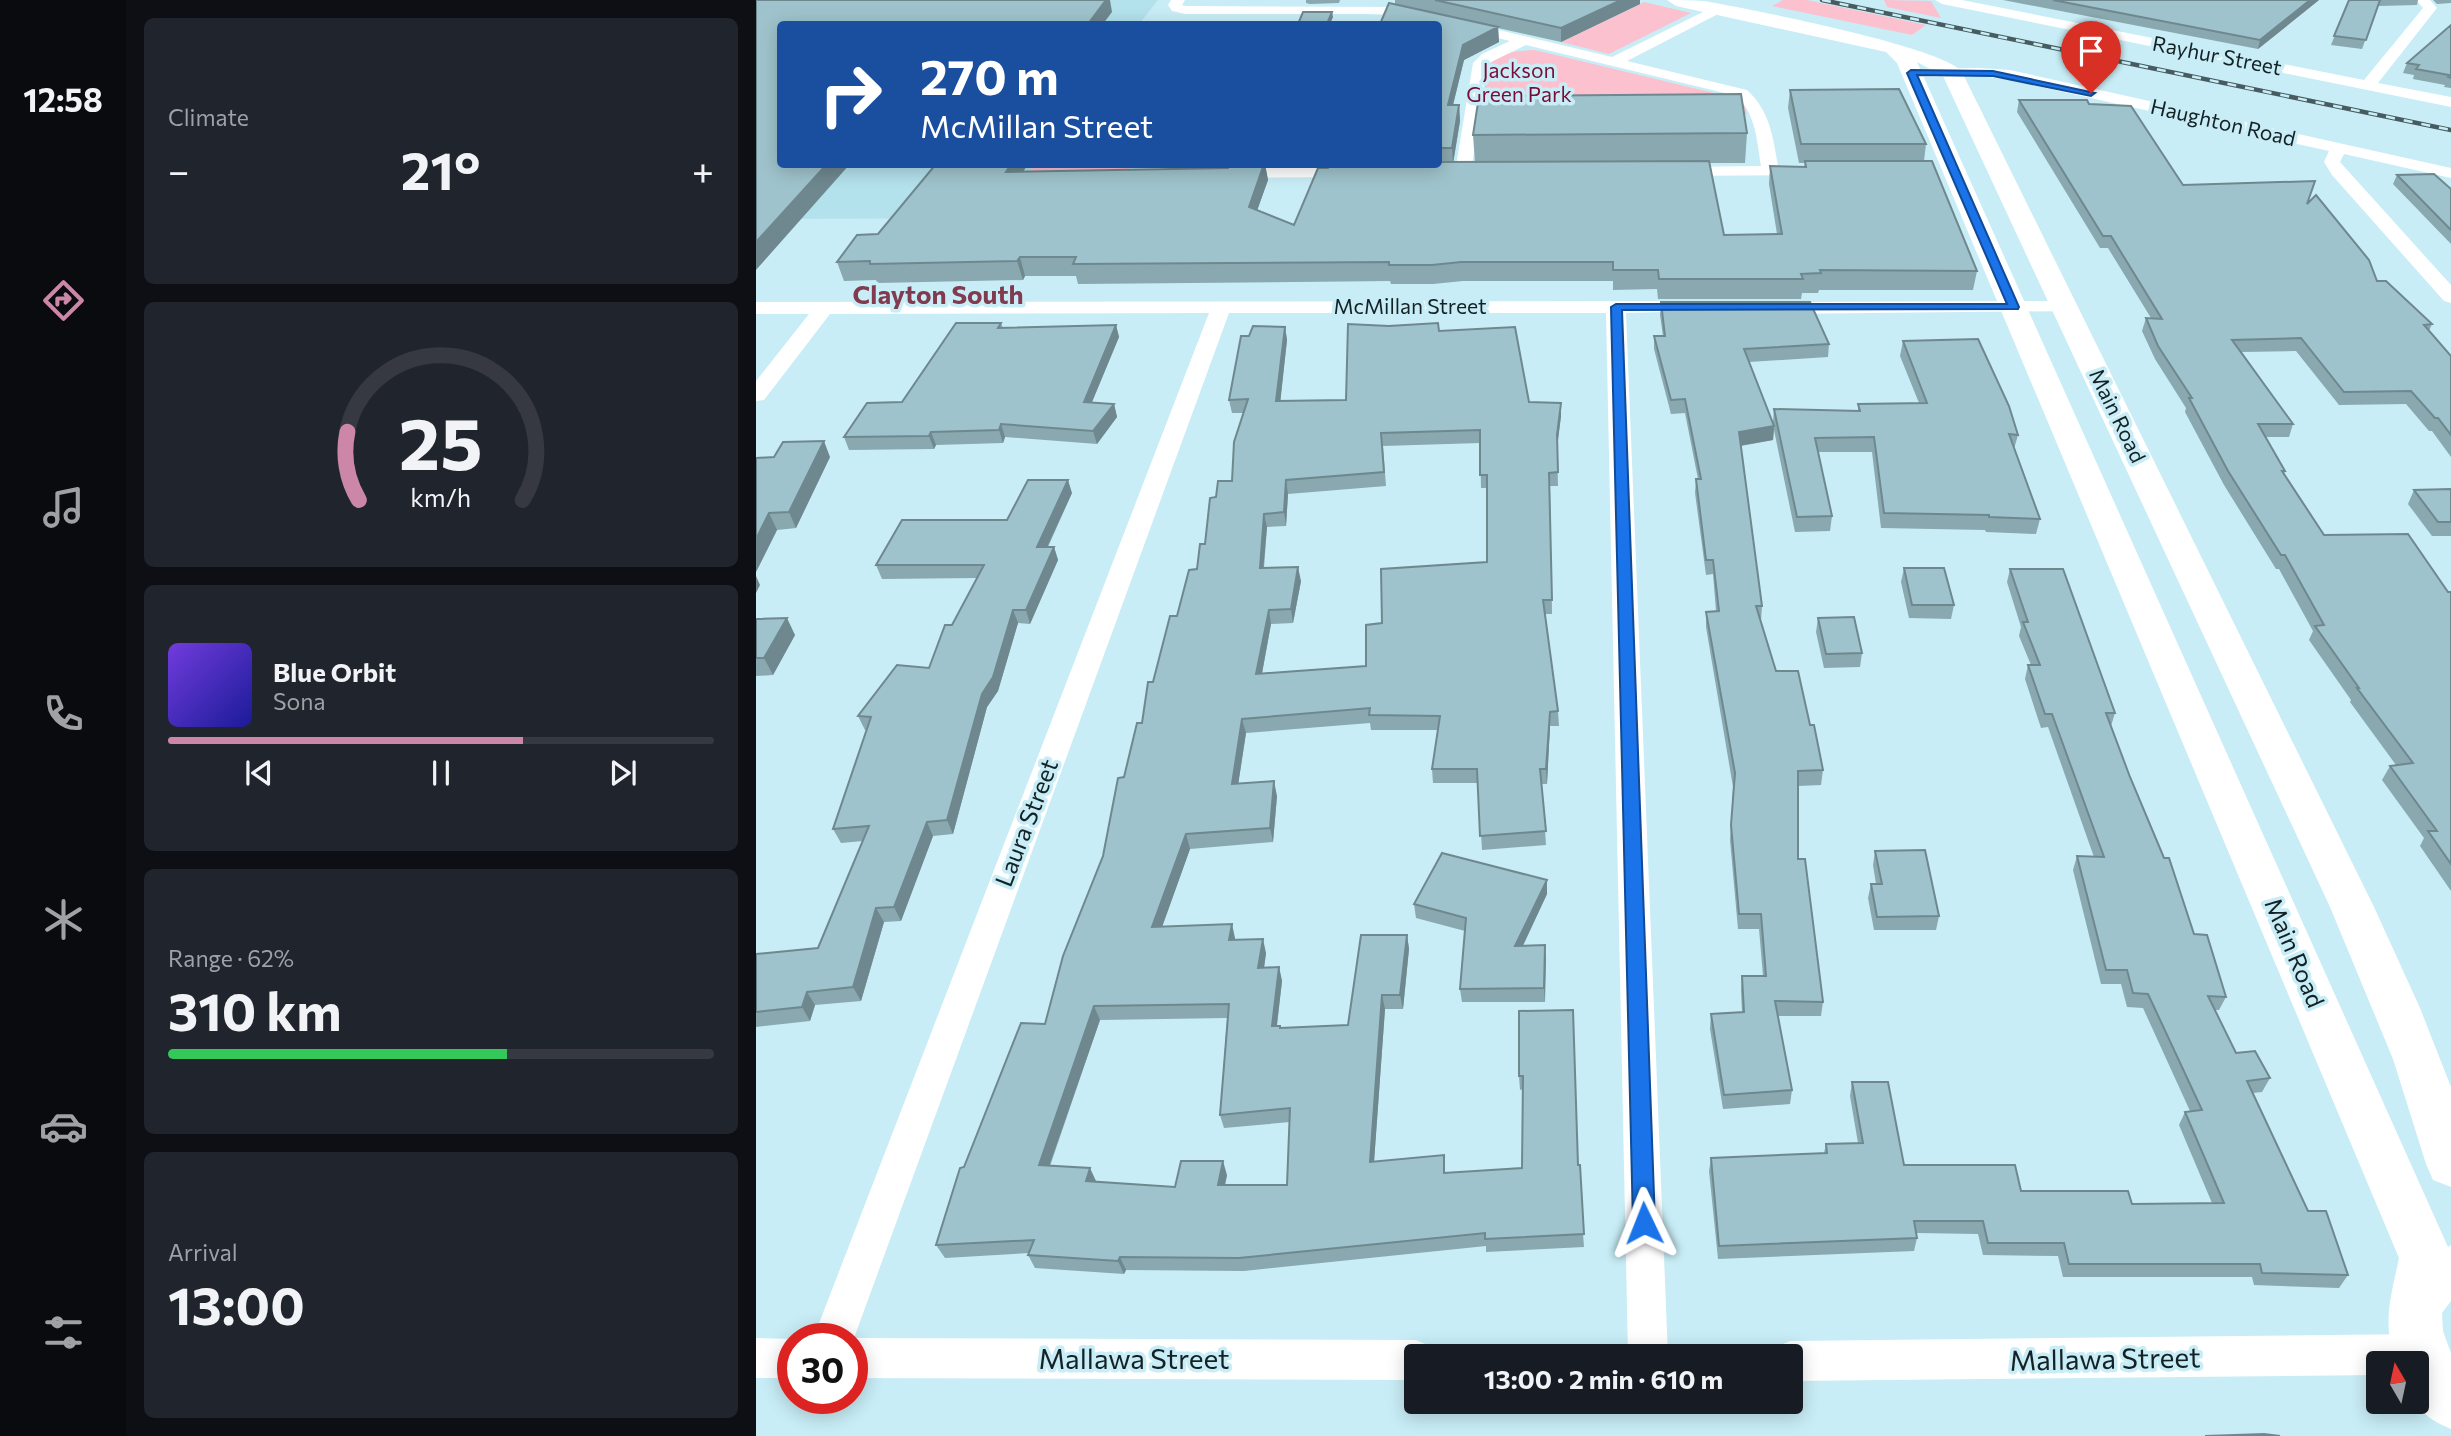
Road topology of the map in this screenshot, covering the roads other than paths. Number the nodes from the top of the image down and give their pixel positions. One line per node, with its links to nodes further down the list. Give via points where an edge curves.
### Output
1 (1178, 0): 7 (street, via 1177,8 1185,10)
2 (1676, 0): 6 (main road, Haughton Road)
3 (1942, 0): 16 (street, Rayhur Street)
4 (2426, 2): 5 (street); 16 (street, via 2430,8)
5 (2448, 7)
6 (1717, 9): 12 (main road, Haughton Road); 13 (street)
7 (1240, 10): 8 (street); 9 (street)
8 (1366, 10): 10 (street); 11 (street, via 1398,11)
9 (1234, 21)
10 (1362, 21)
11 (1525, 40): 13 (street); 24 (street, via 1480,63)
12 (1893, 48): 14 (main road, Haughton Road); 15 (main road, via 1904,57)
13 (1614, 62): 21 (street, via 1742,93 1758,111)
14 (1952, 72): 15 (street, Haughton Road); 18 (street, Haughton Road, via 2010,75); 27 (main road, Main Road)
15 (1911, 73): 28 (main road, Main Road, via 1944,171)
16 (2368, 85): 17 (street, Rayhur Street)
17 (2451, 102)
18 (2339, 149): 26 (street, Haughton Road); 29 (street, via 2332,162 2338,171)
19 (1164, 168): 20 (street, via 1180,173)
20 (1310, 169): 23 (street)
21 (1770, 171): 22 (street); 25 (street)
22 (1825, 171)
23 (1373, 172)
24 (1463, 172)
25 (1659, 172)
26 (2451, 173)
27 (2023, 221): 28 (main road); 34 (main road, Main Road)
28 (1977, 222): 33 (main road, Main Road)
29 (2451, 298)
30 (1221, 307): 31 (street, McMillan Street); 36 (street, McMillan Street); 43 (street, Laura Street)
31 (1616, 307): 32 (street, McMillan Street); 44 (street)
32 (1712, 307)
33 (2014, 307): 34 (street); 37 (street); 39 (main road, Main Road)
34 (2064, 307): 40 (main road, Main Road)
35 (756, 308): 36 (street, McMillan Street)
36 (824, 308): 38 (street)
37 (1751, 308)
38 (756, 395)
39 (2146, 610): 40 (main road); 42 (main road, Main Road)
40 (2211, 610): 41 (main road, Main Road, via 2388,988)
41 (2451, 1164)
42 (2435, 1284): 45 (main road, Main Road, via 2414,1323)
43 (839, 1323)
44 (1648, 1344)
45 (2419, 1351)
46 (2366, 1355): 51 (street, Mallawa Street)
47 (756, 1358): 48 (street)
48 (777, 1358)
49 (868, 1358): 50 (street, Mallawa Street)
50 (1404, 1360)
51 (1803, 1361)
52 (2429, 1370): 53 (main road)
53 (2451, 1400)

